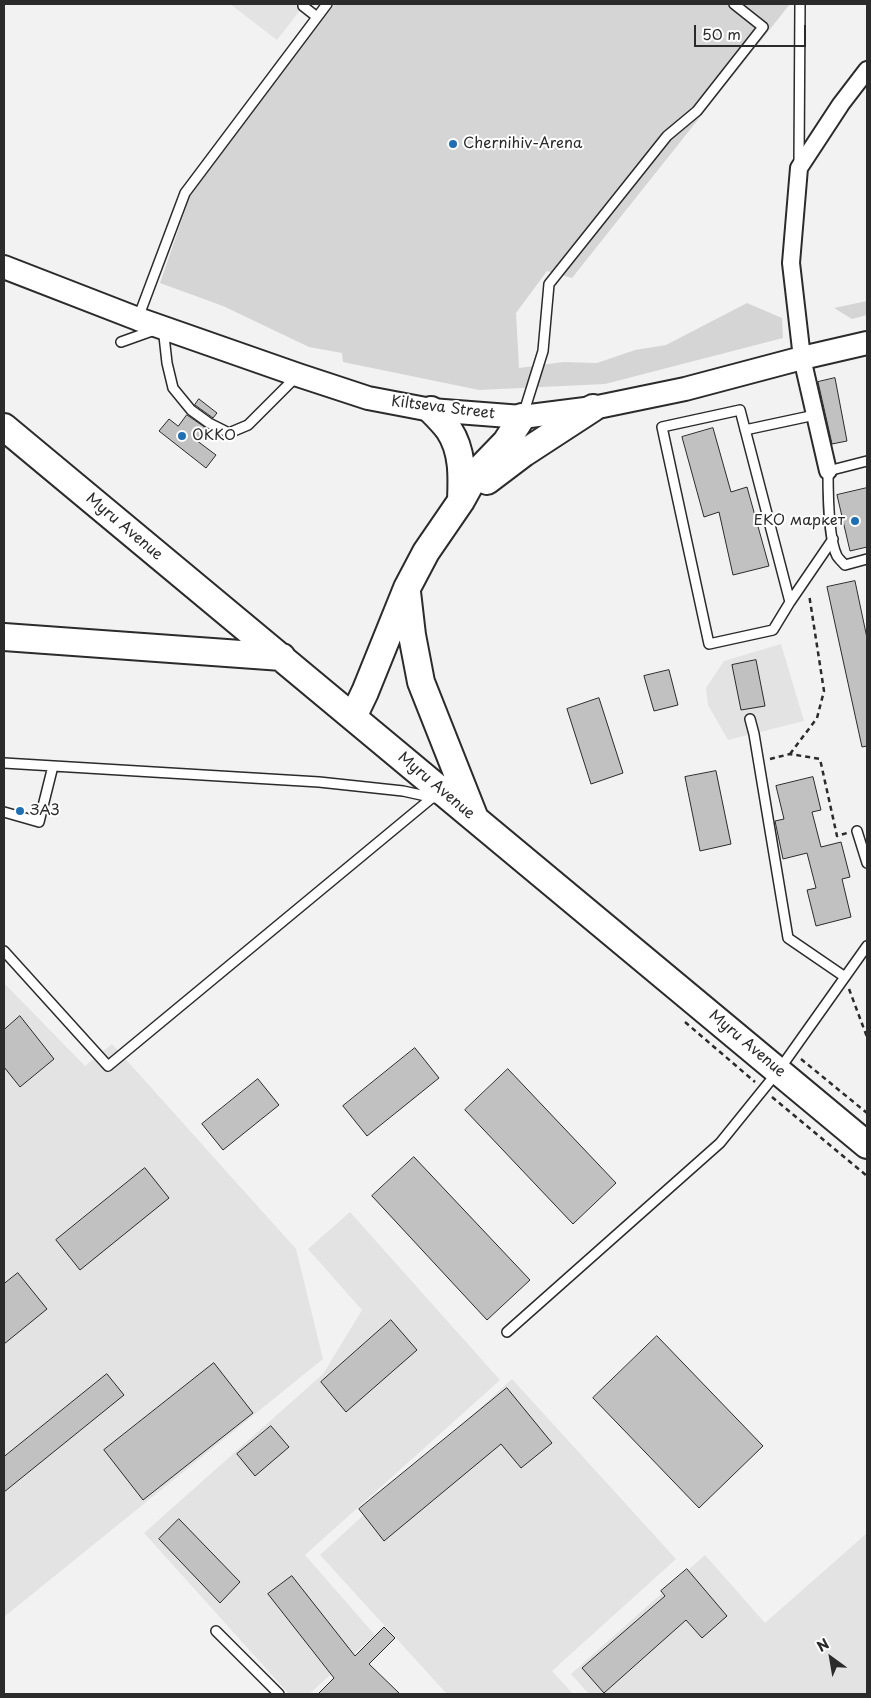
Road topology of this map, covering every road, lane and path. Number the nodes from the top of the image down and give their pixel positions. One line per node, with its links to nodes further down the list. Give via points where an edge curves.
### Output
1 (327, 4): 5 (lane)
2 (734, 4): 18 (lane, via 763,27 697,111 667,136 548,284 543,351)
3 (800, 4): 7 (lane)
4 (303, 6): 5 (lane)
5 (317, 17): 9 (lane, via 185,193)
6 (867, 70): 7 (street)
7 (799, 168): 13 (street, via 791,264)
8 (4, 267): 9 (main road, Kiltseva Street)
9 (138, 319): 10 (main road, Kiltseva Street)
10 (162, 327): 11 (lane); 14 (main road, Kiltseva Street); 14 (lane, via 173,388 191,410 229,433 248,425)
11 (121, 342)
12 (867, 343): 13 (main road, Kiltseva Street)
13 (802, 358): 15 (main road, Kiltseva Street, via 685,389); 17 (street)
14 (298, 375): 16 (main road, Kiltseva Street, via 368,398)
15 (593, 408): 18 (main road, Kiltseva Street); 23 (main road, via 524,452)
16 (431, 410): 18 (main road, Kiltseva Street); 23 (main road, via 450,431 458,452 462,476)
17 (815, 415): 20 (lane); 22 (street)
18 (522, 417): 23 (main road, via 506,442 477,472)
19 (4, 428): 30 (main road, Myru Avenue)
20 (745, 430): 28 (lane); 28 (lane, via 740,410 662,427 708,644 773,630)
21 (867, 461): 22 (lane)
22 (828, 471): 24 (lane)
23 (460, 501): 26 (main road, via 426,552)
24 (833, 540): 25 (lane, via 837,556 845,565); 28 (lane)
25 (867, 559)
26 (407, 588): 31 (main road); 39 (main road, via 421,682)
27 (809, 590): 33 (path, via 824,691 817,718)
28 (790, 602)
29 (4, 637): 30 (main road)
30 (282, 658): 31 (main road, Myru Avenue)
31 (353, 717): 39 (main road, Myru Avenue)
32 (750, 719): 35 (lane)
33 (790, 754): 35 (path); 40 (path, via 820,759 837,836)
34 (4, 762): 36 (lane)
35 (758, 762): 44 (lane, via 788,938)
36 (53, 766): 37 (lane, via 319,782); 38 (lane, via 39,822)
37 (433, 797): 39 (lane); 43 (lane, via 108,1066)
38 (4, 812)
39 (475, 819): 46 (main road, Myru Avenue)
40 (857, 831): 41 (lane)
41 (867, 863)
42 (867, 946): 44 (lane)
43 (4, 951)
44 (845, 977): 45 (path); 46 (lane)
45 (867, 1037)
46 (778, 1070): 47 (path); 48 (main road, Myru Avenue); 49 (path); 50 (lane, via 720,1143)
47 (867, 1113)
48 (867, 1145)
49 (867, 1176)
50 (508, 1332)
51 (216, 1631): 52 (lane)
52 (279, 1694)

